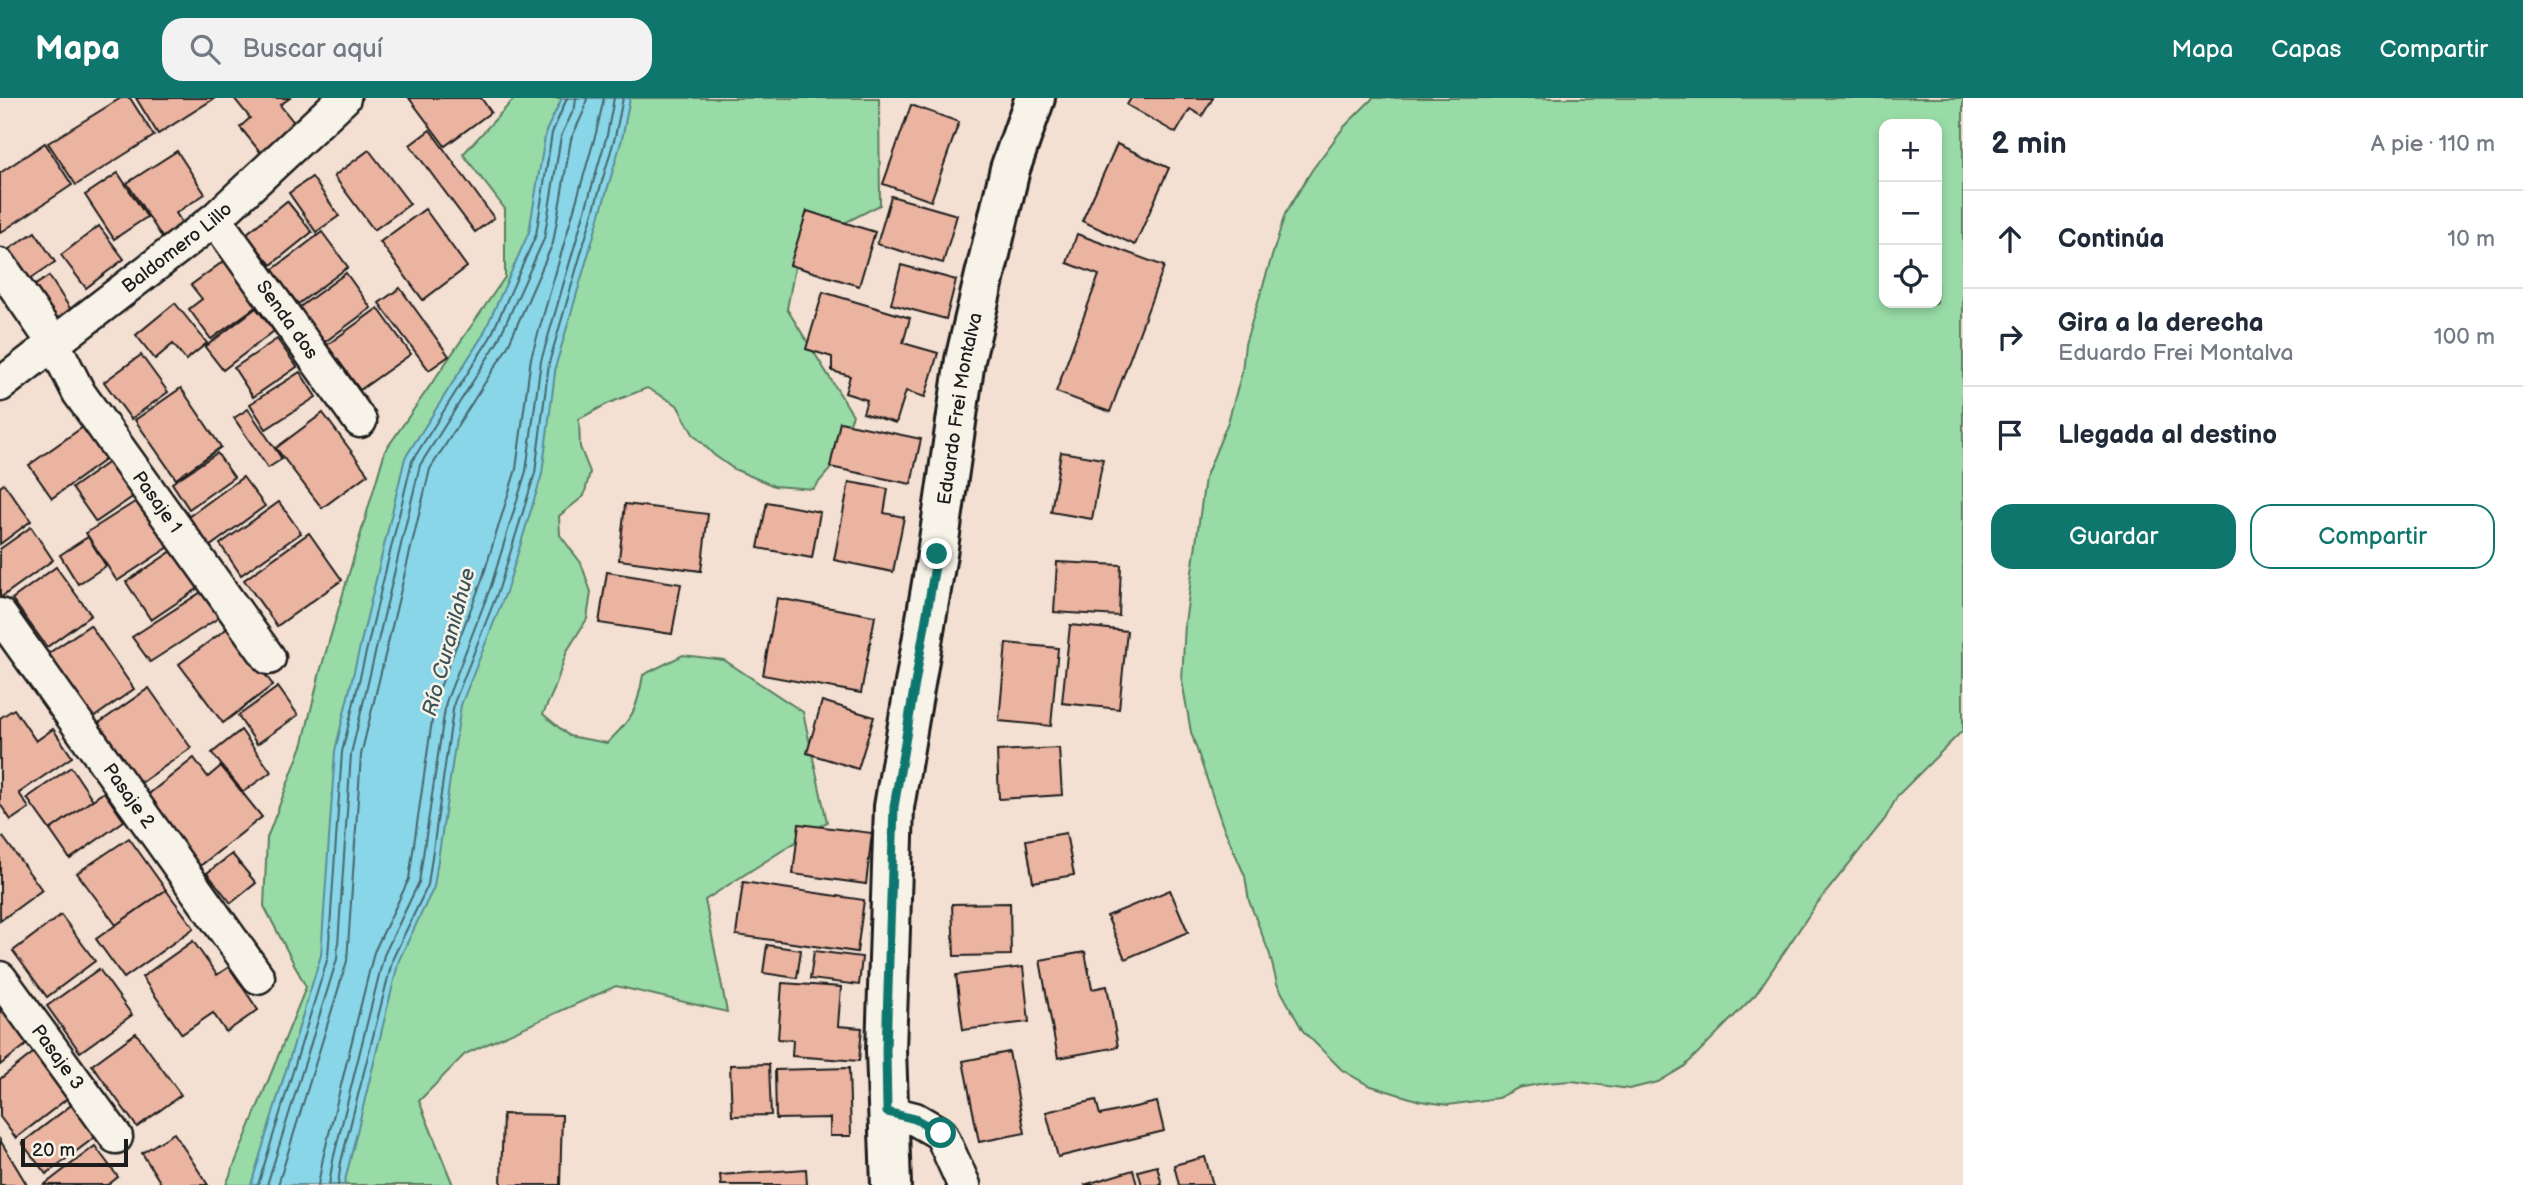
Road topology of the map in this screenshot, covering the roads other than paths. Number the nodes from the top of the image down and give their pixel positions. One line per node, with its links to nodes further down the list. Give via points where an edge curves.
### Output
1 (344, 98): 3 (street, Baldomero Lillo)
2 (1035, 98): 12 (main road, Eduardo Frei Montalva, via 1010,169 965,360 894,807)
3 (215, 219): 5 (street, Baldomero Lillo); 7 (street, Senda dos)
4 (0, 265): 5 (street, Pasaje 1)
5 (53, 342): 6 (street, Baldomero Lillo); 9 (street, Pasaje 1, via 79,393)
6 (0, 385)
7 (360, 421)
8 (0, 615): 10 (street, Pasaje 2)
9 (269, 658)
10 (258, 976)
11 (0, 978): 13 (street, Pasaje 3)
12 (887, 1112): 14 (main road, Eduardo Frei Montalva); 15 (street, via 915,1119 941,1133)
13 (116, 1137)
14 (891, 1185)
15 (964, 1185)

